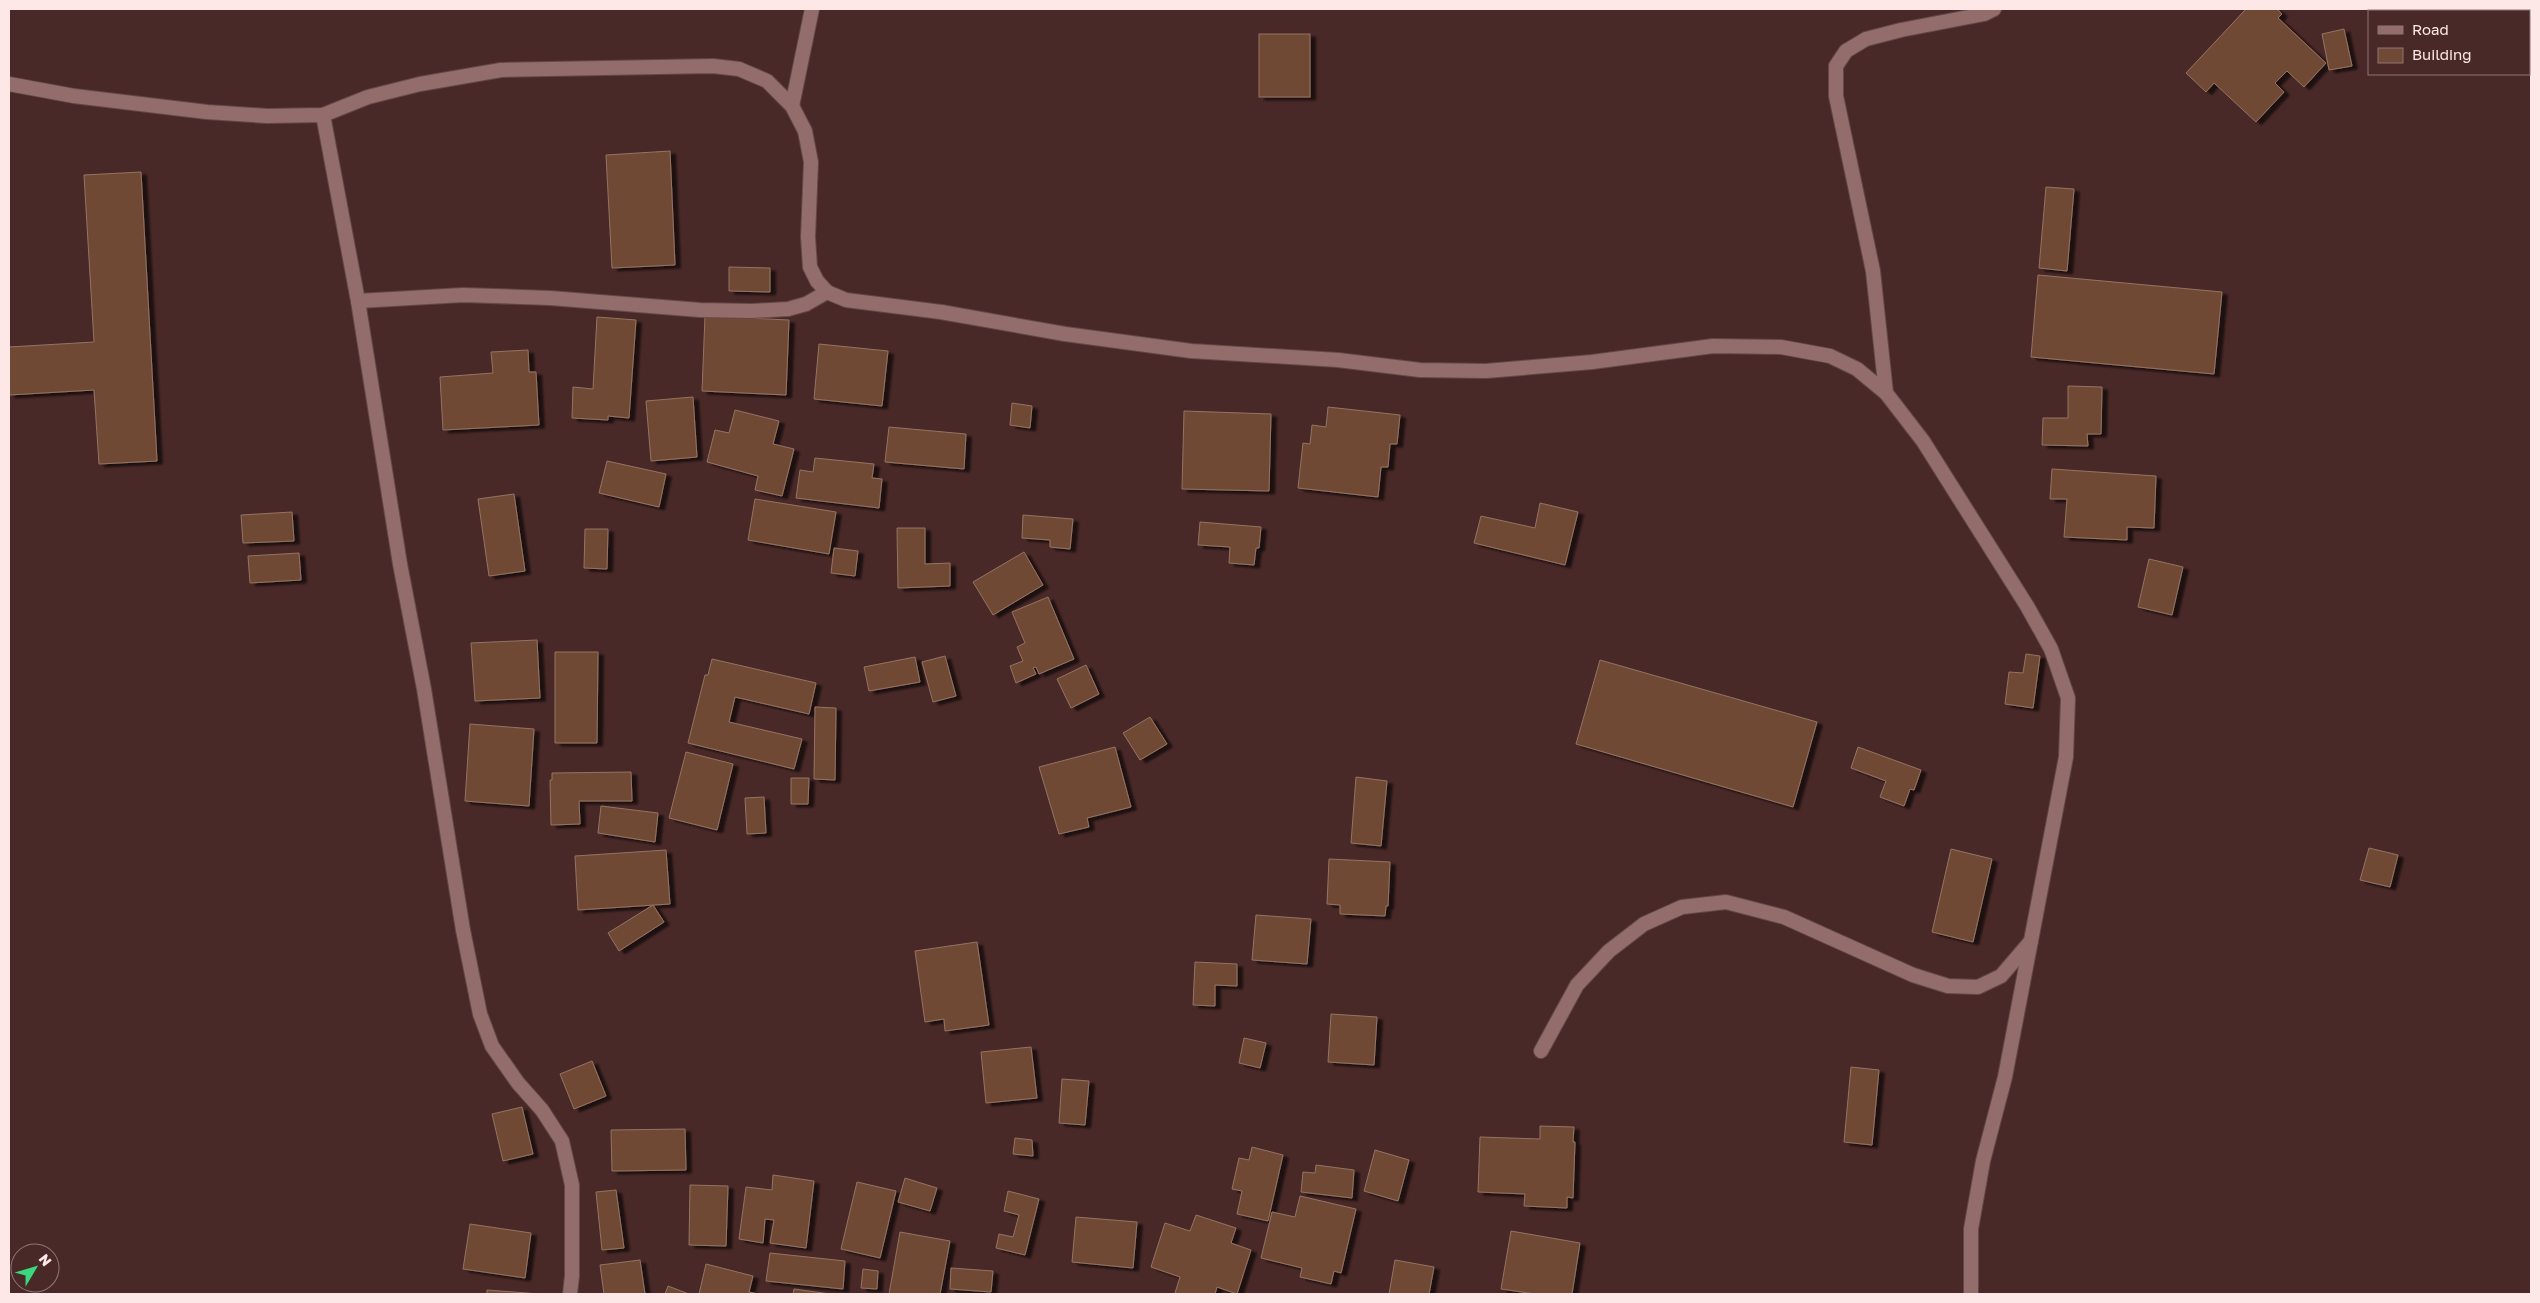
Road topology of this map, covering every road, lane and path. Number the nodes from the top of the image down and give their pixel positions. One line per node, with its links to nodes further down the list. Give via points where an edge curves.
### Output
1 (812, 9): 4 (street)
2 (1994, 9): 8 (street, via 1984,14 1866,40 1846,51 1836,66 1836,96 1872,271)
3 (9, 84): 5 (street, via 74,96 207,112)
4 (792, 106): 5 (street, via 767,81 739,69 713,66 501,70 368,97); 6 (street, via 805,131 811,162 808,258 817,281)
5 (322, 115): 7 (street)
6 (827, 292): 7 (street, via 816,300 797,306 752,311 464,295); 8 (street, via 846,300 1182,350 1338,360 1420,370 1486,371 1592,362 1713,346 1781,347 1830,356 1857,369)
7 (358, 301): 11 (street, via 400,564 480,1014 492,1046 562,1141 572,1185)
8 (1886, 393): 9 (street, via 1923,441 2027,606 2051,649 2068,698 2066,757)
9 (2031, 940): 10 (street, via 2001,976 1978,988 1948,986 1913,975 1784,917 1726,902 1682,907 1644,924 1609,951 1577,985); 12 (street, via 1971,1229)
10 (1541, 1051)
11 (570, 1294)
12 (1971, 1294)

